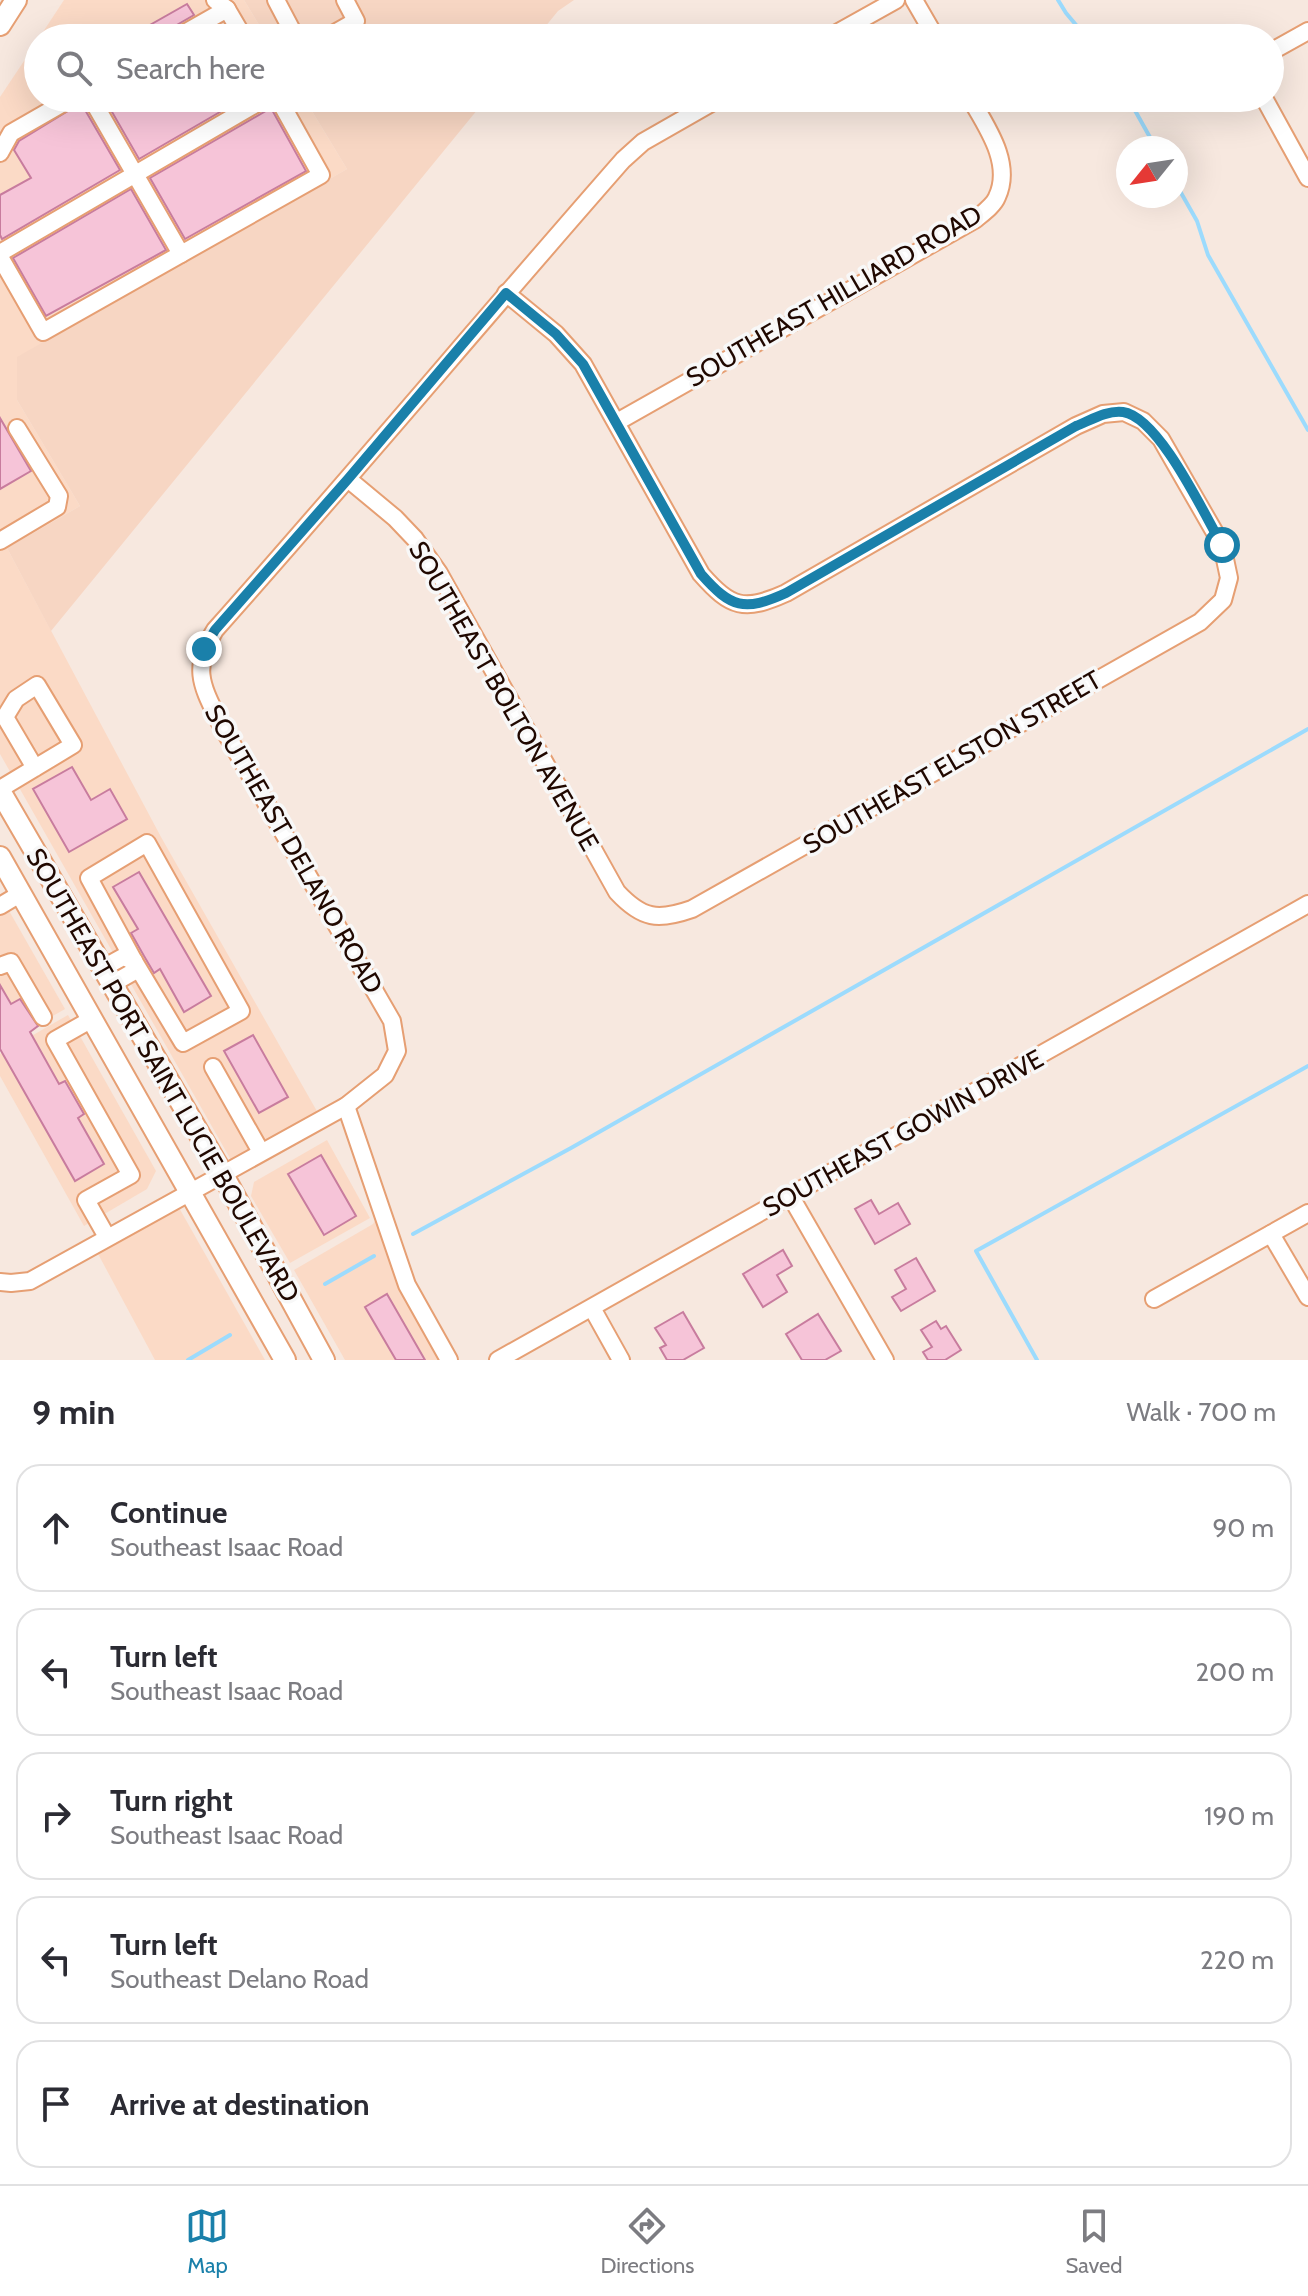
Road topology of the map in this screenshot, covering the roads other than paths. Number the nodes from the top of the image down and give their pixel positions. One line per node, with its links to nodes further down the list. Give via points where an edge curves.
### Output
1 (16, 0): 13 (main road)
2 (276, 0): 9 (street)
3 (345, 0): 10 (street, via 356,21)
4 (896, 0): 11 (street)
5 (914, 0): 12 (street)
6 (221, 4): 7 (street); 8 (street)
7 (195, 24)
8 (235, 24)
9 (289, 24)
10 (351, 24)
11 (853, 24)
12 (928, 24)
13 (0, 25)
14 (1308, 31): 15 (street)
15 (1284, 44)
16 (48, 112): 23 (street, via 11,133)
17 (99, 112): 24 (street)
18 (242, 112): 24 (street)
19 (286, 112): 26 (street, via 321,175)
20 (696, 112): 28 (street, SOUTHEAST DELANO ROAD, via 633,151)
21 (978, 112): 29 (street, SOUTHEAST HILLIARD ROAD, via 994,141 1003,175 997,198 976,219)
22 (1272, 112): 25 (street)
23 (0, 153)
24 (136, 174): 26 (street); 27 (street)
25 (1308, 178)
26 (181, 254): 27 (street, via 43,332)
27 (0, 255)
28 (506, 293): 29 (street, via 583,364); 31 (street, SOUTHEAST DELANO ROAD)
29 (617, 422): 41 (street, SOUTHEAST ELSTON STREET, via 701,574 719,594 741,605 762,604 786,593 1076,426 1124,412 1161,439 1222,545 1229,578 1223,600 1200,622 692,909)
30 (17, 428): 32 (street, via 59,496 57,507)
31 (348, 479): 41 (street, SOUTHEAST BOLTON AVENUE, via 395,518 439,573 617,892 632,908); 48 (street, SOUTHEAST DELANO ROAD, via 215,630 204,649 200,675 220,723 392,1021 397,1051 385,1075)
32 (0, 541)
33 (35, 768): 33 (street, via 73,745 37,685 16,699 5,717); 34 (street)
34 (0, 790): 36 (main road, SOUTHEAST PORT SAINT LUCIE BOULEVARD)
35 (0, 815): 36 (main road, via 5,824)
36 (26, 835): 44 (main road, SOUTHEAST PORT SAINT LUCIE BOULEVARD)
37 (0, 857): 38 (main road, SOUTHEAST PORT SAINT LUCIE BOULEVARD)
38 (20, 894): 40 (street); 46 (main road, SOUTHEAST PORT SAINT LUCIE BOULEVARD)
39 (1308, 904): 52 (street, SOUTHEAST GOWIN DRIVE)
40 (0, 906)
41 (653, 916)
42 (134, 961): 42 (street, via 183,1043 241,1011 147,843 89,878); 44 (street, via 133,972)
43 (0, 966): 45 (street, via 11,962)
44 (107, 976): 50 (main road, SOUTHEAST PORT SAINT LUCIE BOULEVARD)
45 (43, 1017)
46 (92, 1019): 51 (main road, SOUTHEAST PORT SAINT LUCIE BOULEVARD); 55 (street, via 55,1040 131,1175 86,1200)
47 (213, 1067): 49 (street)
48 (346, 1106): 49 (street, SOUTHEAST DELANO ROAD); 62 (street, via 407,1285)
49 (261, 1152): 50 (street, SOUTHEAST DELANO ROAD)
50 (222, 1173): 51 (street, SOUTHEAST DELANO ROAD); 61 (main road, SOUTHEAST PORT SAINT LUCIE BOULEVARD)
51 (189, 1191): 55 (street, SOUTHEAST DELANO ROAD); 60 (main road, SOUTHEAST PORT SAINT LUCIE BOULEVARD)
52 (791, 1197): 59 (street, SOUTHEAST GOWIN DRIVE); 65 (street)
53 (1308, 1213): 54 (street)
54 (1271, 1234): 57 (street); 58 (street)
55 (107, 1237): 56 (street, SOUTHEAST DELANO ROAD, via 30,1281)
56 (0, 1282)
57 (1308, 1297)
58 (1154, 1299)
59 (592, 1308): 63 (street, SOUTHEAST GOWIN DRIVE); 64 (street)
60 (285, 1360)
61 (324, 1360)
62 (449, 1360)
63 (498, 1360)
64 (621, 1360)
65 (885, 1360)

